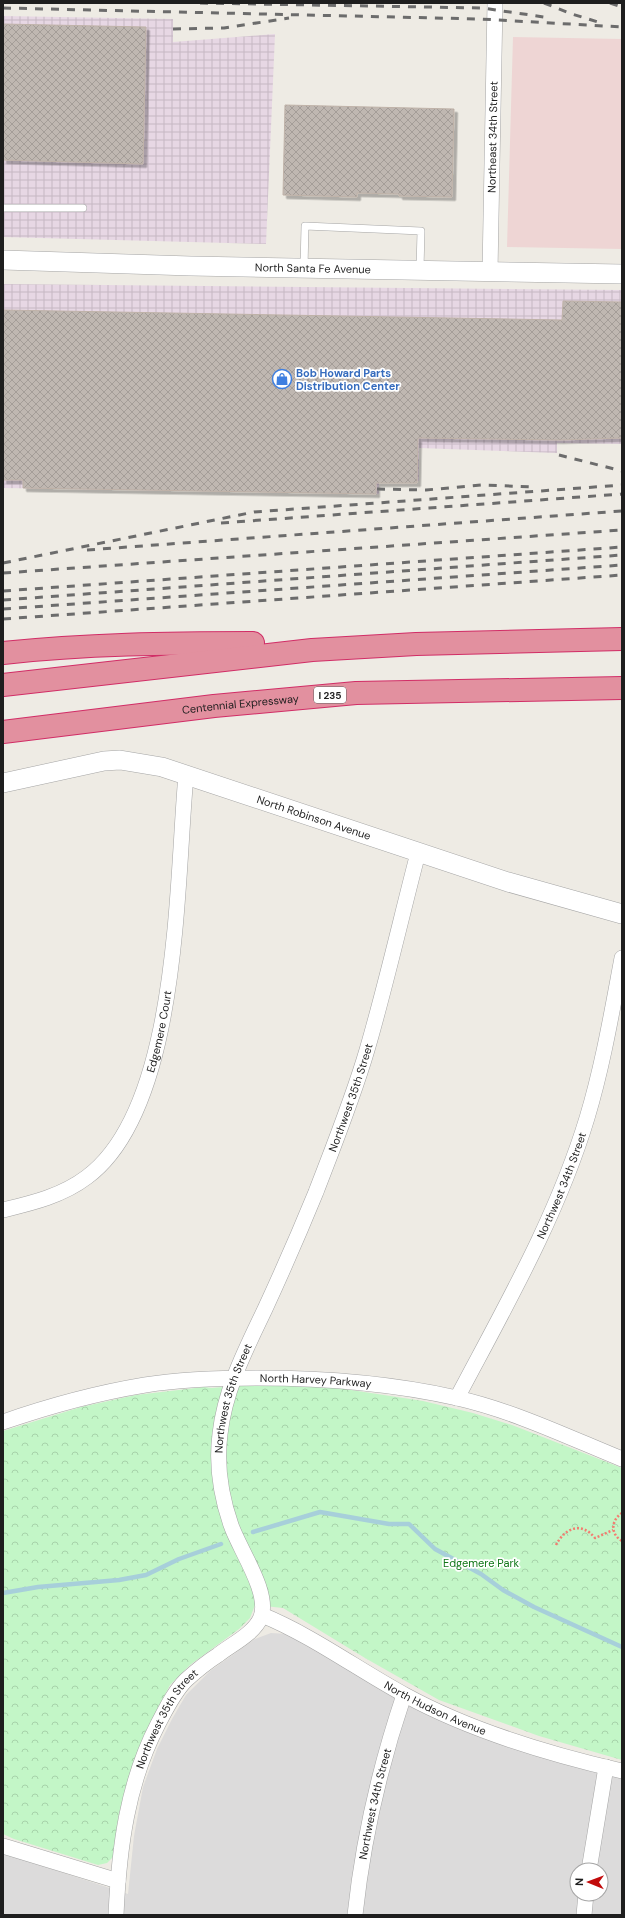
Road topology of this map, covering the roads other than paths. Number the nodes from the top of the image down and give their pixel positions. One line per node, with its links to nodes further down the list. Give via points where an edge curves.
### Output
1 (495, 3): 7 (street, Northeast 34th Street)
2 (3, 208): 3 (lane)
3 (83, 208)
4 (3, 260): 5 (street, North Santa Fe Avenue)
5 (304, 268): 6 (street, North Santa Fe Avenue); 6 (lane, via 305,226 421,231)
6 (420, 270): 7 (street, North Santa Fe Avenue)
7 (490, 272): 8 (street, North Santa Fe Avenue)
8 (622, 274)
9 (622, 639): 10 (highway)
10 (416, 644): 11 (highway, via 143,643); 12 (highway, via 228,658)
11 (3, 653)
12 (3, 685)
13 (622, 688): 14 (highway, Centennial Expressway / I 235, via 356,692 214,706)
14 (3, 732)
15 (186, 776): 16 (street, North Robinson Avenue, via 162,767 104,761); 17 (street, North Robinson Avenue); 20 (street, Edgemere Court, via 168,988 160,1034 142,1095 118,1144 87,1178 40,1201)
16 (3, 783)
17 (418, 853): 18 (street, North Robinson Avenue, via 544,893); 21 (street, Northwest 35th Street, via 367,1051 353,1095 303,1224)
18 (622, 914)
19 (622, 958): 22 (street, Northwest 34th Street, via 600,1073 587,1119 568,1170 534,1252)
20 (3, 1210)
21 (233, 1378): 22 (street, North Harvey Parkway, via 305,1378 362,1382); 23 (street, North Harvey Parkway, via 146,1385 65,1402); 25 (street, Northwest 35th Street, via 225,1406 219,1452 220,1482 232,1528 260,1589)
22 (457, 1398): 24 (street, North Harvey Parkway, via 504,1412)
23 (3, 1422)
24 (622, 1459)
25 (262, 1615): 26 (street, North Hudson Avenue, via 288,1626); 31 (street, Northwest 35th Street, via 248,1634 184,1682 165,1710 147,1745 126,1811)
26 (404, 1695): 27 (street, North Hudson Avenue, via 488,1731); 34 (street, Northwest 34th Street, via 376,1794 364,1851)
27 (606, 1768): 28 (street, North Hudson Avenue); 30 (street)
28 (622, 1771)
29 (3, 1846): 31 (street)
30 (590, 1862)
31 (118, 1881): 33 (street, Northwest 35th Street)
32 (585, 1902): 35 (street)
33 (116, 1915)
34 (355, 1915)
35 (584, 1915)

